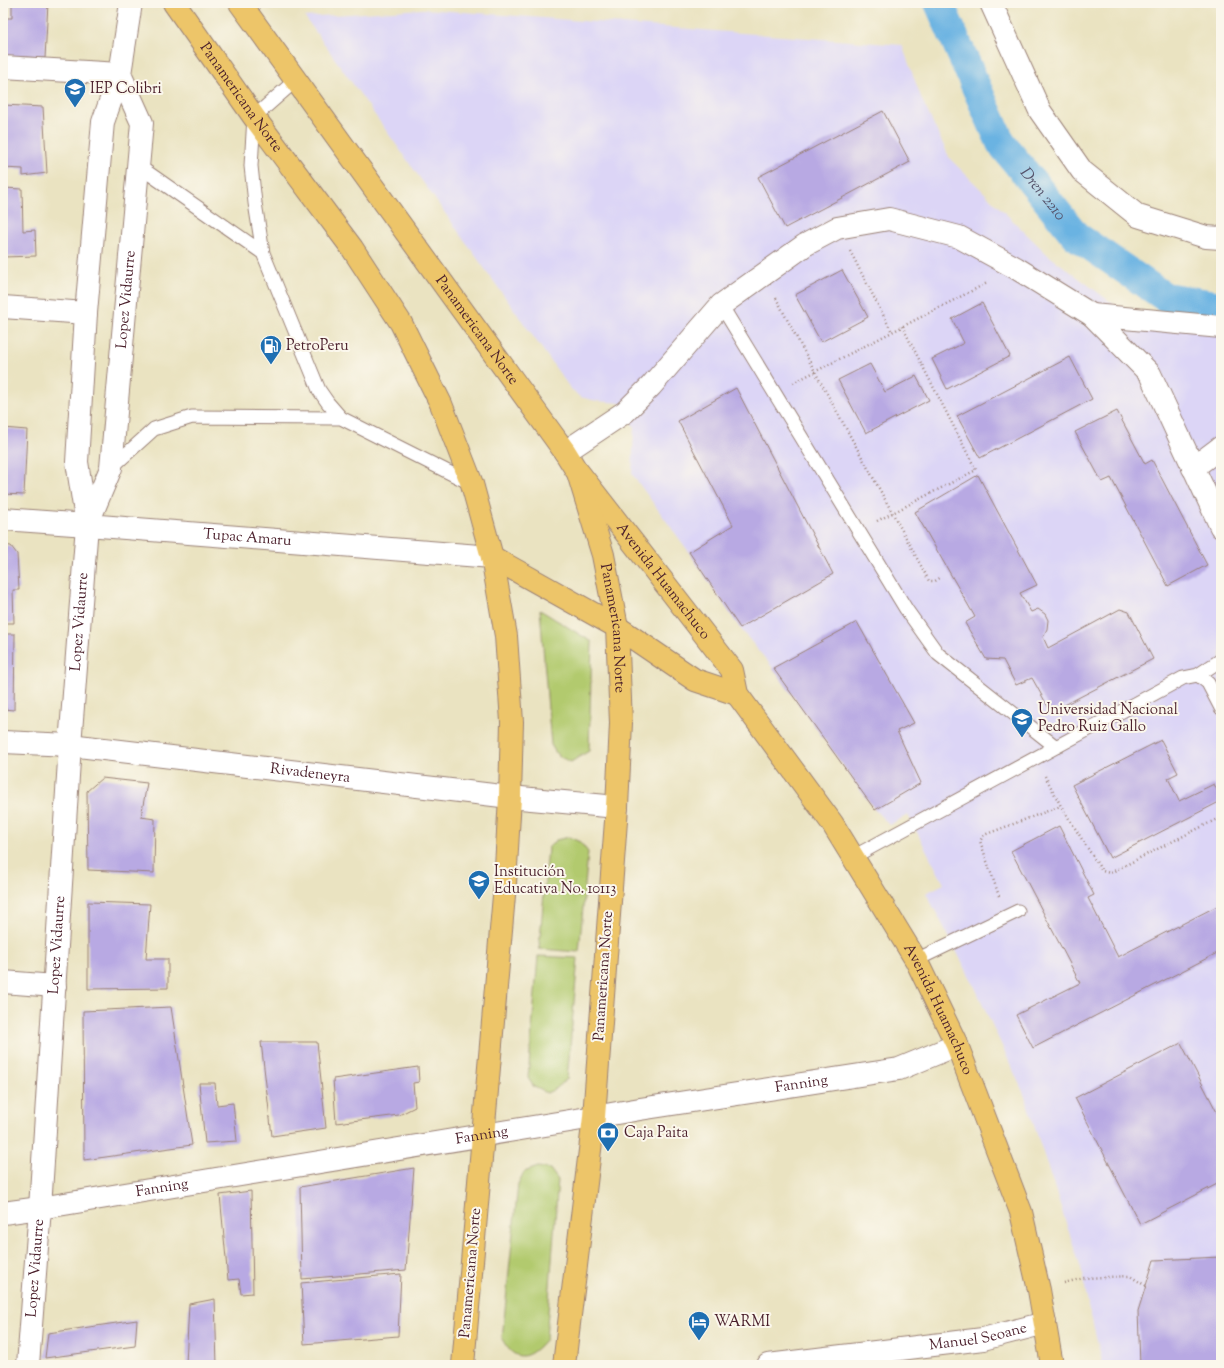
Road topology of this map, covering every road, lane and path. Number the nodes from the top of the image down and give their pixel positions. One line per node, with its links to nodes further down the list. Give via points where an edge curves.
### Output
1 (131, 3): 6 (street, Lopez Vidaurre)
2 (174, 3): 8 (main road, Panamericana Norte)
3 (240, 3): 7 (main road, Panamericana Norte)
4 (991, 3): 11 (street, via 1040,111 1082,171 1138,216 1206,237)
5 (3, 67): 6 (street)
6 (120, 74): 9 (street, Lopez Vidaurre, via 142,123); 17 (street, Lopez Vidaurre, via 103,122)
7 (296, 80): 8 (lane); 26 (main road, Panamericana Norte)
8 (254, 117): 12 (lane, via 251,166); 30 (main road, Panamericana Norte, via 352,248 401,323 441,404)
9 (137, 165): 12 (lane); 27 (street, Lopez Vidaurre)
10 (838, 228): 13 (street, via 889,219 959,237); 14 (street, via 805,245); 21 (path)
11 (1221, 238)
12 (263, 253): 24 (lane, via 319,390)
13 (1016, 268): 18 (street); 19 (path)
14 (764, 274): 15 (street); 22 (path)
15 (721, 305): 23 (lane); 26 (street, via 625,412)
16 (3, 307): 17 (street)
17 (86, 313): 33 (street, Lopez Vidaurre, via 77,462)
18 (1092, 315): 20 (street); 28 (street, via 1150,374)
19 (902, 326): 21 (path); 31 (path, via 976,470)
20 (1221, 328)
21 (892, 332): 22 (path)
22 (814, 372): 23 (path); 31 (path)
23 (775, 393): 35 (lane)
24 (341, 418): 27 (lane, via 192,417 154,429); 30 (lane)
25 (1221, 447): 28 (street)
26 (565, 452): 29 (main road, Panamericana Norte)
27 (111, 468): 33 (street, Lopez Vidaurre)
28 (1193, 468): 34 (street)
29 (578, 473): 38 (main road, Panamericana Norte, via 603,555); 41 (main road, Avenida Huamachuco, via 732,670)
30 (472, 484): 36 (main road, Panamericana Norte)
31 (893, 513): 35 (path); 37 (path, via 929,581)
32 (3, 519): 33 (street, Tupac Amaru)
33 (87, 525): 36 (street, Tupac Amaru); 44 (street, Lopez Vidaurre)
34 (1221, 527)
35 (859, 530): 45 (lane, via 906,609 938,654)
36 (492, 557): 38 (main road); 47 (main road, Panamericana Norte, via 506,636 512,722)
37 (940, 578)
38 (617, 627): 41 (main road, via 694,680); 49 (main road, Panamericana Norte, via 621,723)
39 (1221, 660): 40 (lane)
40 (1198, 676): 42 (lane, via 1208,683); 45 (lane, via 1183,678)
41 (737, 694): 51 (main road, Avenida Huamachuco, via 832,823)
42 (1221, 708)
43 (3, 742): 44 (street, Rivadeneyra)
44 (70, 745): 47 (street, Rivadeneyra); 55 (street, Lopez Vidaurre)
45 (1056, 747): 46 (lane)
46 (1036, 758): 48 (path); 51 (lane)
47 (510, 797): 49 (street, Rivadeneyra); 58 (main road, Panamericana Norte)
48 (1061, 806): 50 (path, via 1102,871 1110,873); 52 (path, via 984,835 980,841)
49 (617, 807): 57 (main road, Panamericana Norte)
50 (1221, 817)
51 (853, 857): 53 (main road, Avenida Huamachuco)
52 (1012, 914): 53 (lane)
53 (916, 960): 56 (main road, Avenida Huamachuco)
54 (3, 982): 55 (street)
55 (55, 986): 59 (street, Lopez Vidaurre)
56 (957, 1045): 57 (street, Fanning, via 899,1069); 63 (main road, Avenida Huamachuco, via 1021,1212)
57 (594, 1117): 58 (street, Fanning); 66 (main road, Panamericana Norte)
58 (484, 1135): 59 (street, Fanning); 65 (main road, Panamericana Norte)
59 (40, 1208): 60 (street, Fanning); 64 (street, Lopez Vidaurre)
60 (3, 1213)
61 (1084, 1278): 62 (path, via 1130,1276)
62 (1146, 1286)
63 (1045, 1323): 67 (street, Manuel Seoane, via 983,1339); 68 (main road, Avenida Huamachuco)
64 (28, 1365)
65 (463, 1365)
66 (564, 1365)
67 (768, 1365)
68 (1052, 1365)

